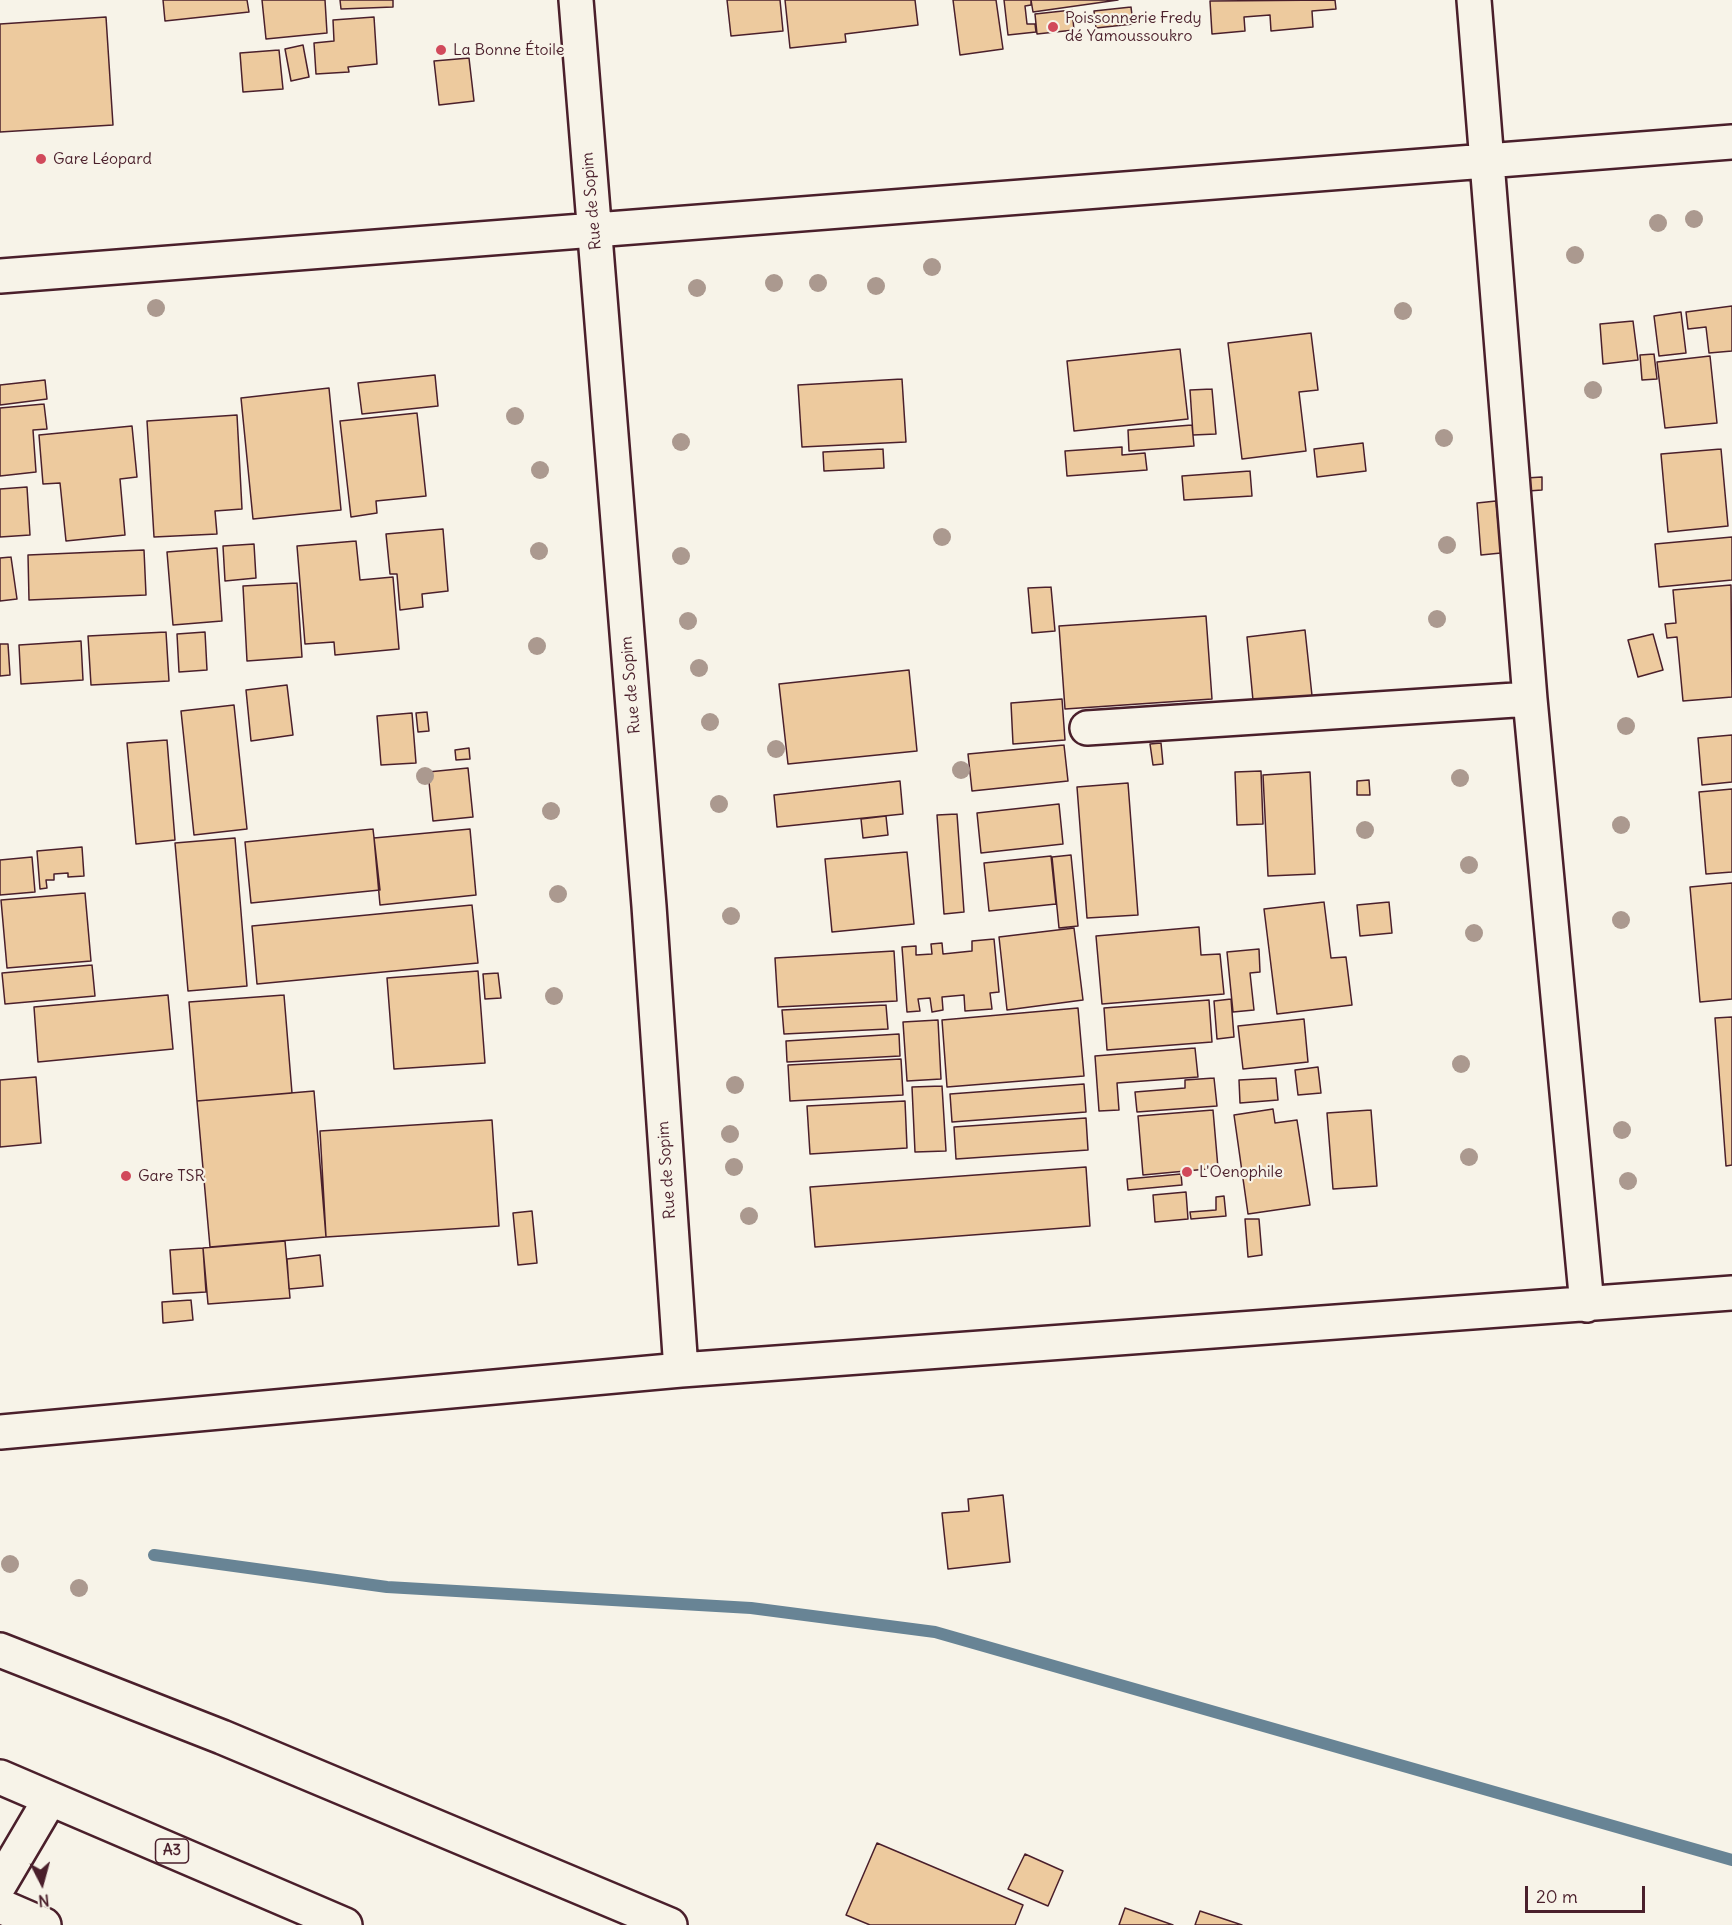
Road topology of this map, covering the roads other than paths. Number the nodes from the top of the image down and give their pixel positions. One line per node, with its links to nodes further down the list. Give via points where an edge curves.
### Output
1 (576, 0): 5 (main road, Rue de Sopim)
2 (1474, 0): 4 (main road)
3 (1732, 142): 4 (main road)
4 (1488, 161): 5 (main road); 7 (main road)
5 (594, 230): 6 (main road); 11 (main road, Rue de Sopim, via 648,894)
6 (0, 276)
7 (1530, 699): 8 (main road); 10 (main road)
8 (1087, 728)
9 (1732, 1293): 10 (main road)
10 (1587, 1305): 11 (main road)
11 (681, 1370): 12 (main road)
12 (0, 1432)
13 (0, 1650): 20 (main road, via 222,1737)
14 (0, 1777): 15 (main road, A3)
15 (50, 1799): 16 (main road); 19 (main road, A3)
16 (0, 1884)
17 (0, 1906): 18 (main road)
18 (44, 1925)
19 (345, 1925)
20 (670, 1925)

